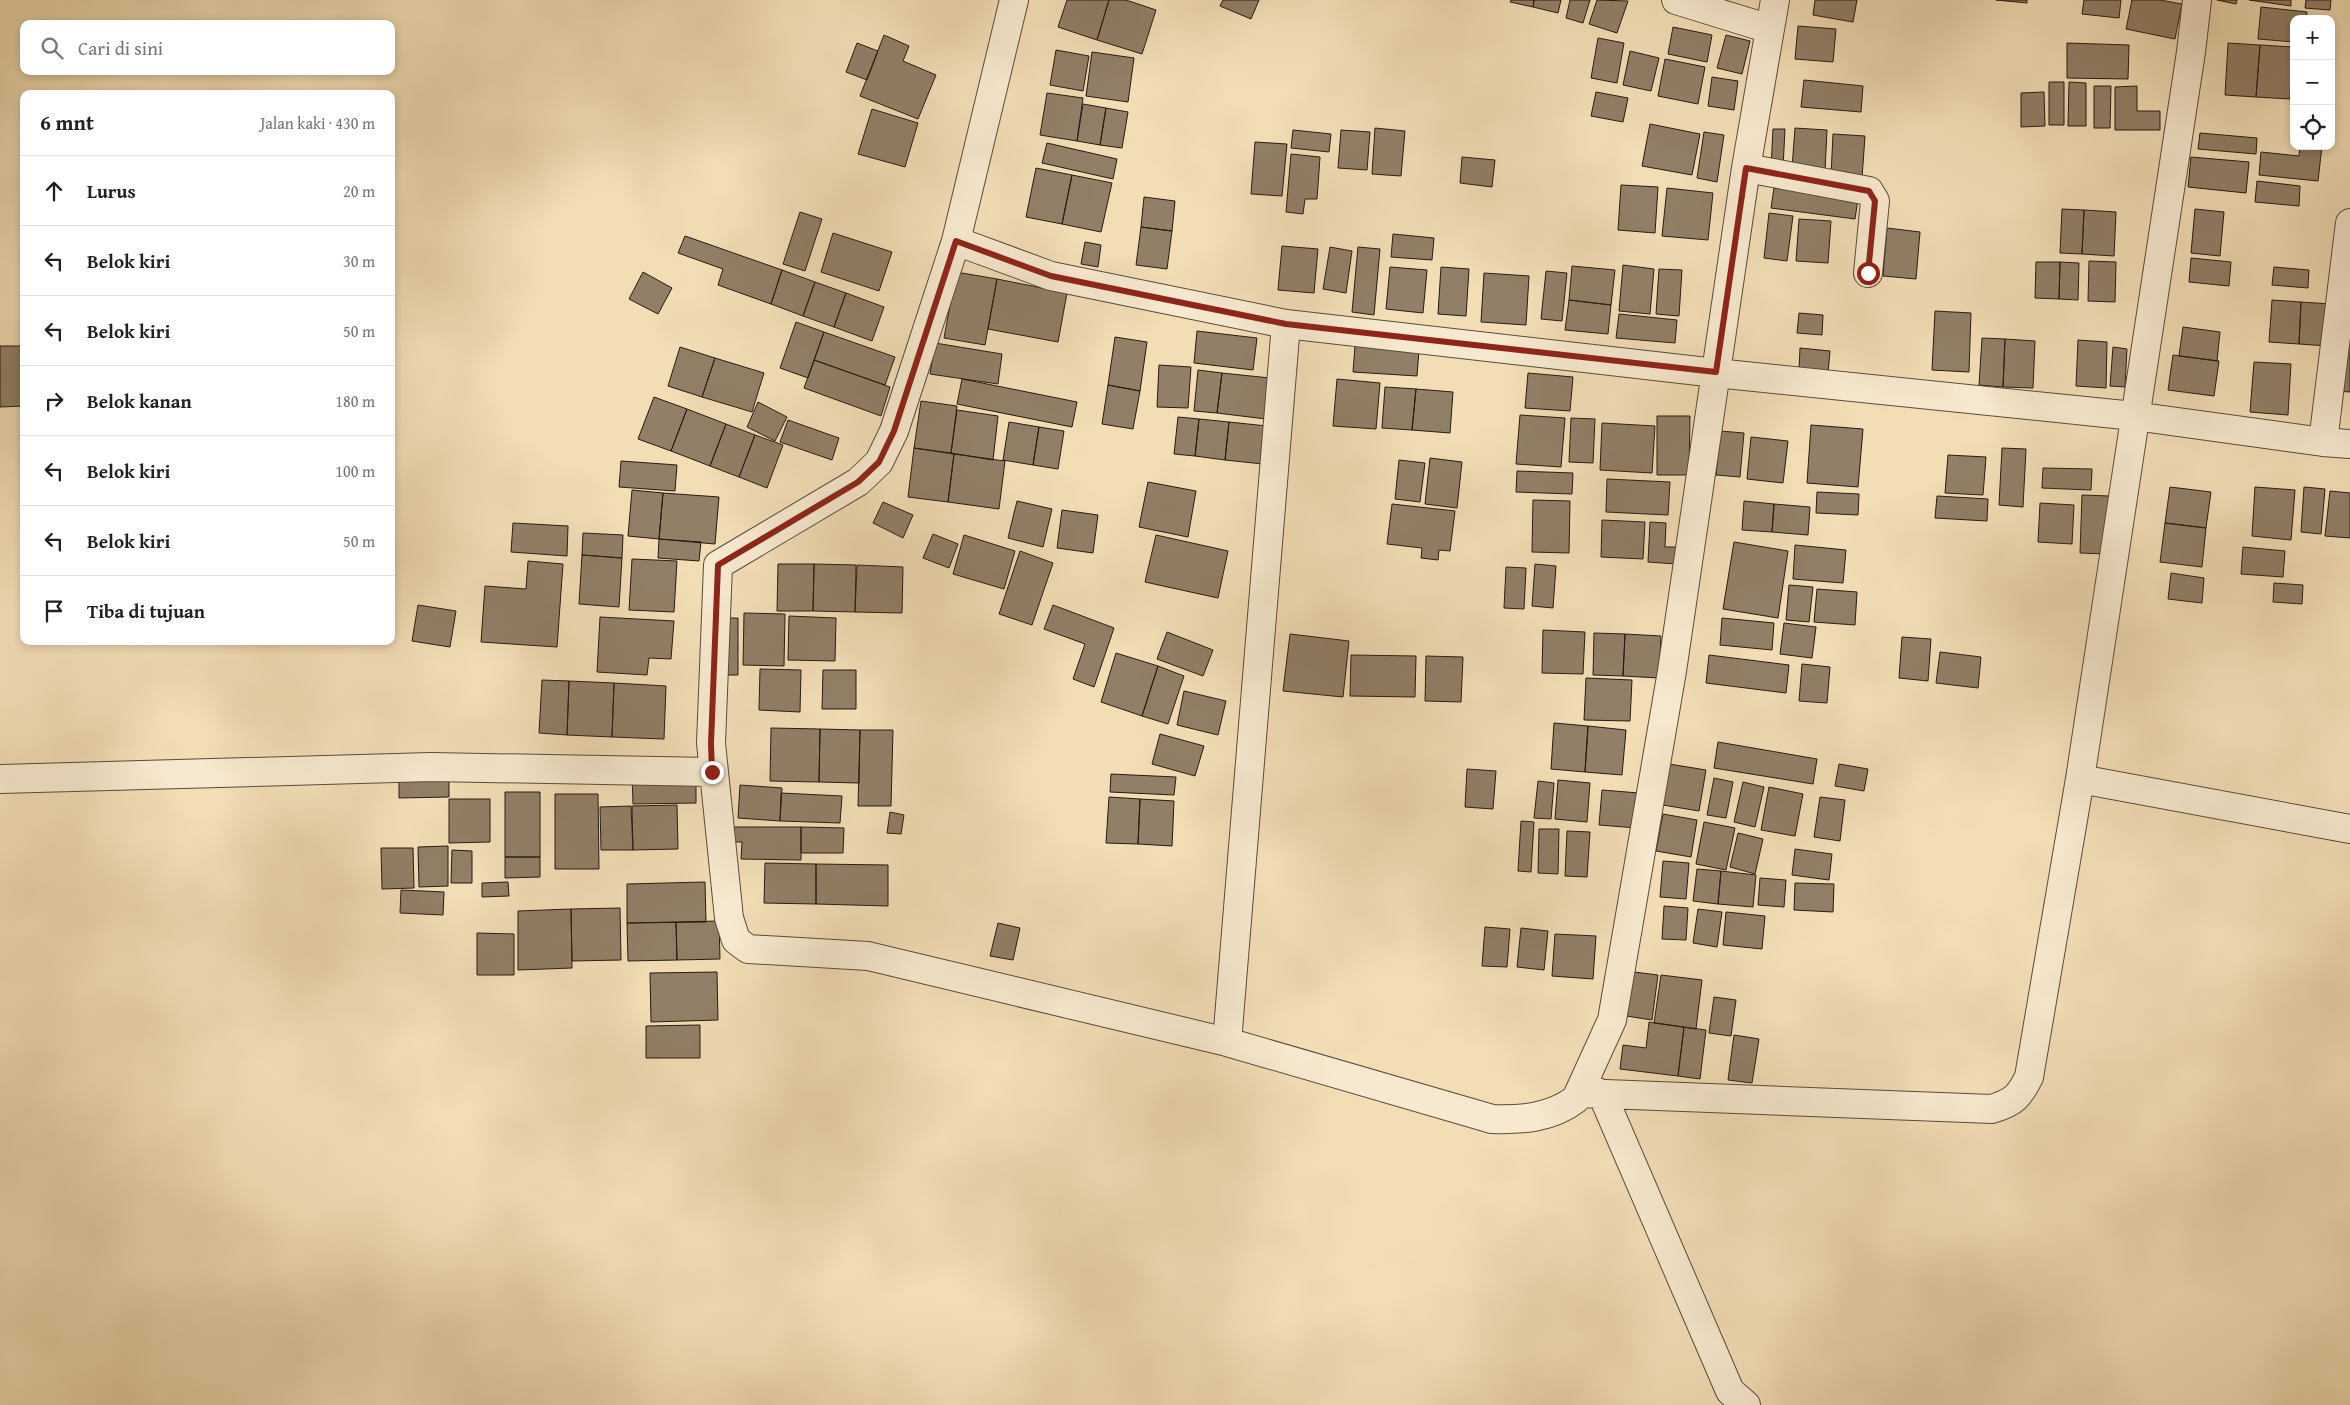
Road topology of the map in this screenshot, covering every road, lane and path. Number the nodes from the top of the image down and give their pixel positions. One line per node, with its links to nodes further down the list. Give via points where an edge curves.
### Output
1 (1014, 0): 8 (street)
2 (1676, 0): 5 (street)
3 (1775, 0): 5 (street)
4 (2197, 0): 12 (street)
5 (1770, 29): 6 (street)
6 (1746, 168): 9 (street, via 1869,191 1875,201); 11 (street)
7 (2350, 223): 13 (street)
8 (956, 241): 10 (street, via 1051,276); 15 (street, via 894,431 879,462 858,482 718,565)
9 (1868, 273)
10 (1286, 324): 11 (street); 19 (street)
11 (1716, 372): 12 (street); 20 (street, via 1672,671 1612,1020)
12 (2134, 416): 13 (street); 17 (street)
13 (2323, 442): 14 (street)
14 (2350, 444)
15 (712, 772): 16 (street, via 431,768); 19 (street, via 729,918 732,932 741,945 755,950 868,956)
16 (0, 779)
17 (2080, 779): 18 (street); 20 (street, via 2029,1077 2022,1092 2010,1104 1992,1109)
18 (2350, 829)
19 (1226, 1042): 20 (street, via 1492,1119 1521,1120 1543,1116 1568,1106)
20 (1588, 1091): 21 (street, via 1730,1391)
21 (1746, 1405)

